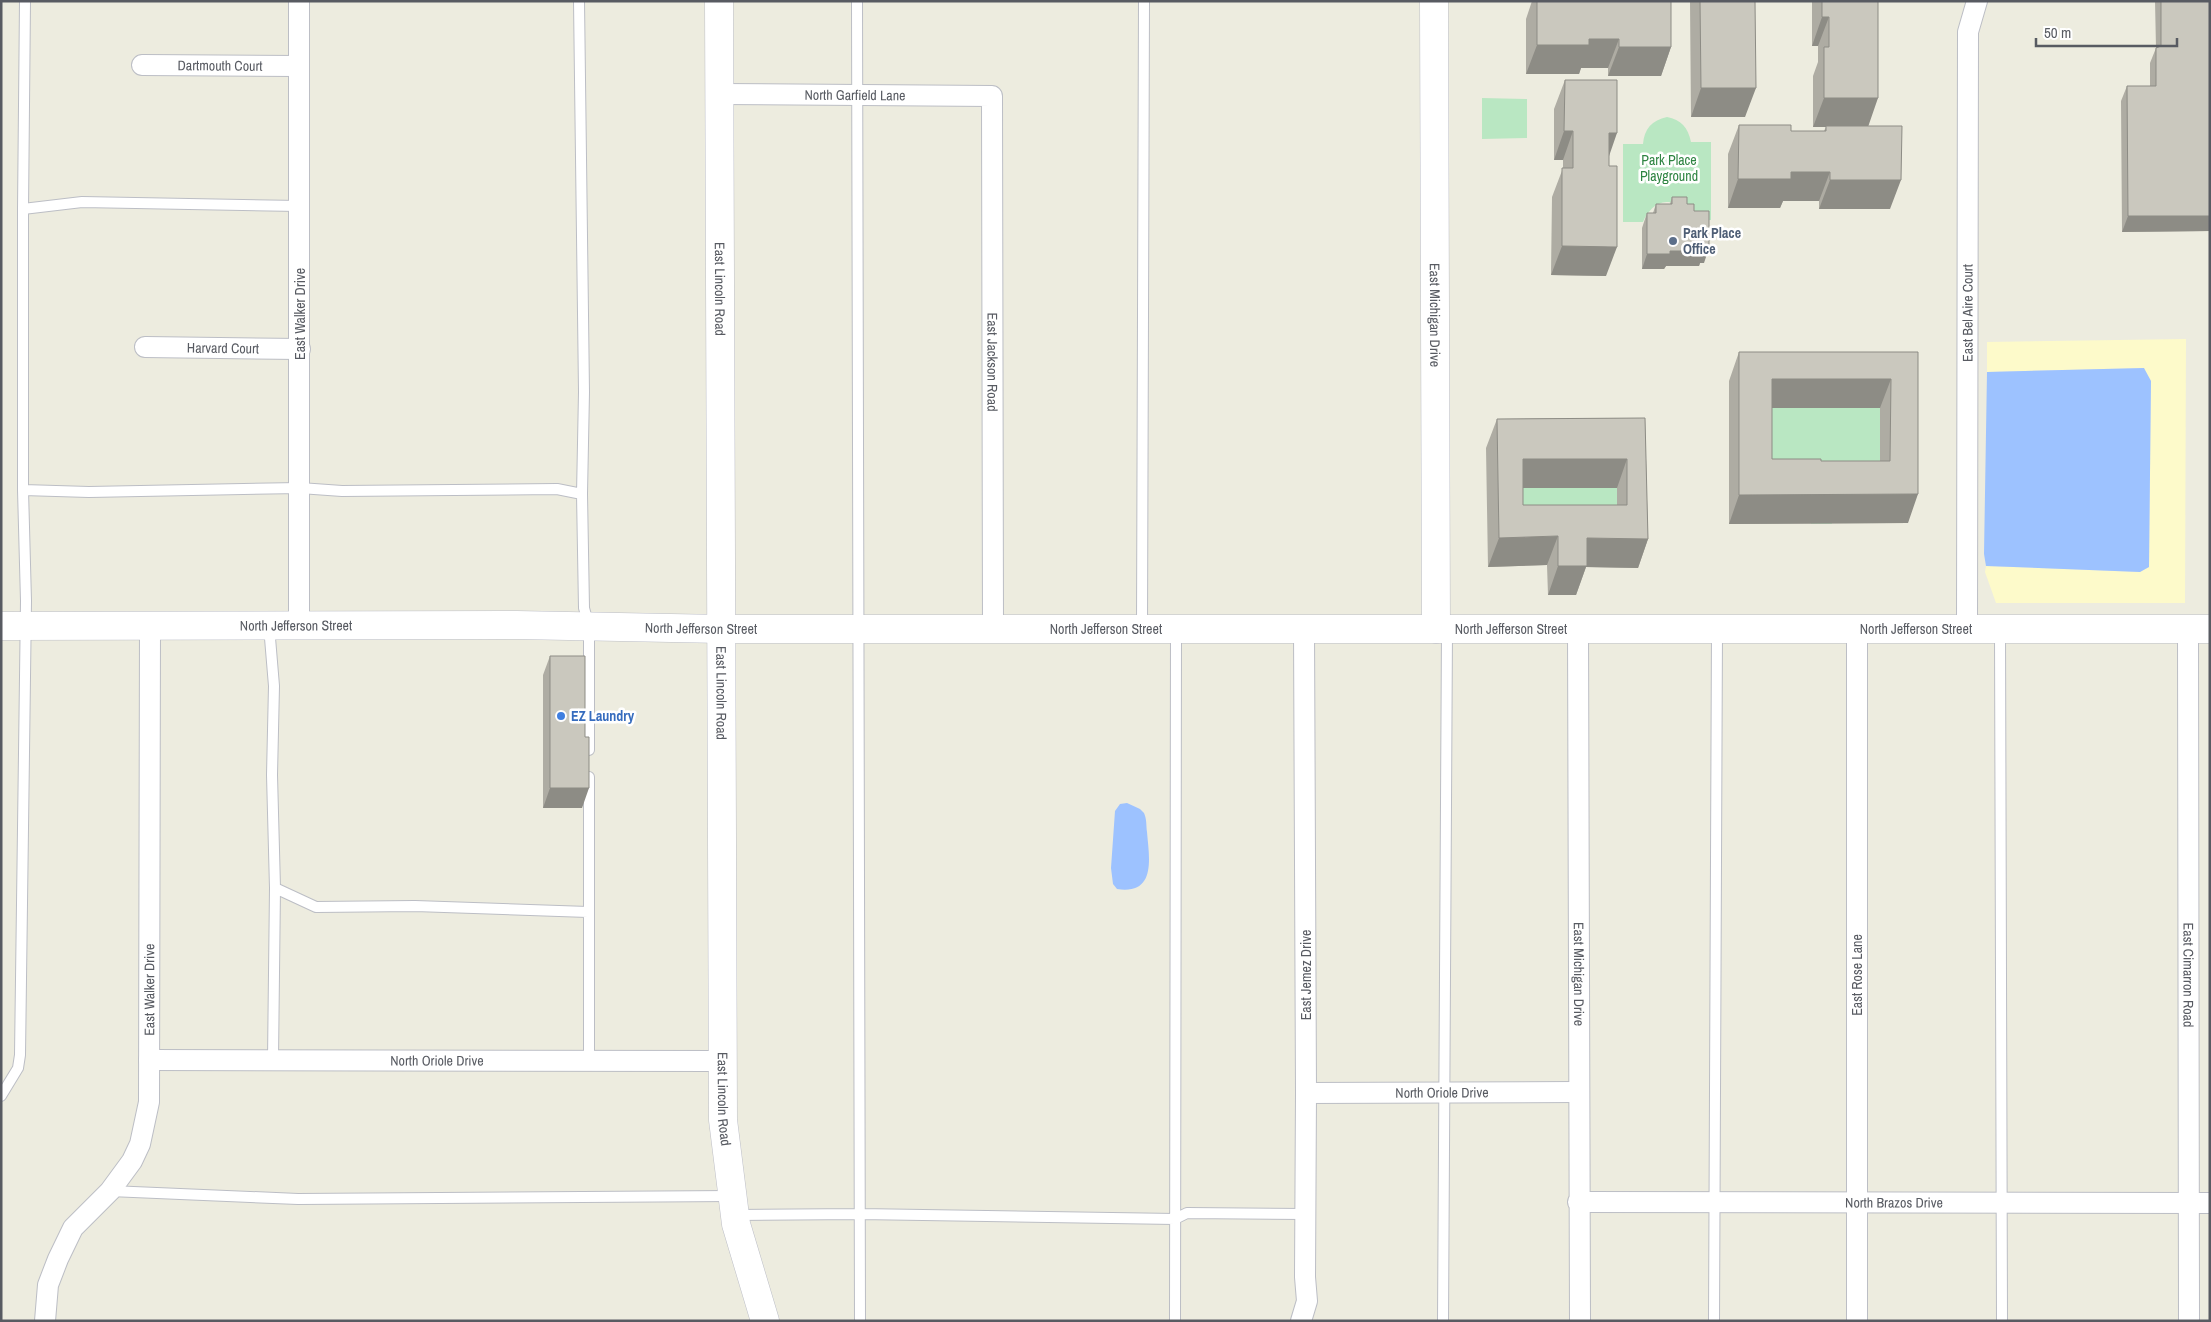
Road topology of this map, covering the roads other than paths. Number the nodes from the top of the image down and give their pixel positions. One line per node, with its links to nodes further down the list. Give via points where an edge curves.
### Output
1 (26, 1): 15 (lane)
2 (299, 1): 10 (street, East Walker Drive)
3 (579, 1): 20 (lane, via 584,392)
4 (719, 1): 11 (street, East Lincoln Road)
5 (857, 1): 12 (lane)
6 (1144, 1): 33 (lane)
7 (1434, 1): 36 (street, East Michigan Drive)
8 (1977, 1): 26 (street, East Bel Aire Court, via 1968,32)
9 (142, 65): 10 (street, Dartmouth Court)
10 (298, 66): 14 (street, East Walker Drive)
11 (720, 94): 12 (street, North Garfield Lane); 32 (street, East Lincoln Road)
12 (856, 95): 13 (street, North Garfield Lane); 27 (lane)
13 (992, 96): 28 (street, East Jackson Road)
14 (299, 206): 15 (lane, via 82,202); 17 (street, East Walker Drive)
15 (23, 209): 19 (lane)
16 (145, 347): 17 (street, Harvard Court)
17 (300, 349): 18 (street, East Walker Drive)
18 (300, 488): 19 (lane); 20 (lane, via 557,489); 24 (street, East Walker Drive)
19 (23, 490): 21 (lane)
20 (582, 494): 25 (lane, via 584,608)
21 (13, 626): 22 (street, North Jefferson Street); 48 (lane, via 20,1055 18,1068)
22 (150, 626): 23 (street, North Jefferson Street); 42 (street, East Walker Drive)
23 (269, 626): 24 (street, North Jefferson Street); 39 (lane, via 274,686)
24 (299, 626): 25 (street, North Jefferson Street)
25 (589, 626): 32 (street, North Jefferson Street); 40 (lane)
26 (1967, 627): 31 (street, North Jefferson Street); 37 (street, North Jefferson Street)
27 (859, 628): 28 (street, North Jefferson Street); 32 (street, North Jefferson Street); 57 (lane)
28 (993, 628): 33 (street, North Jefferson Street)
29 (1578, 628): 30 (street, North Jefferson Street); 36 (street, North Jefferson Street); 46 (street, East Michigan Drive)
30 (1717, 628): 37 (street, North Jefferson Street); 51 (lane)
31 (2000, 628): 38 (street, North Jefferson Street); 53 (lane)
32 (722, 629): 44 (street, East Lincoln Road)
33 (1142, 629): 34 (street, North Jefferson Street)
34 (1176, 629): 35 (street, North Jefferson Street); 59 (lane)
35 (1304, 629): 36 (street, North Jefferson Street); 47 (street, East Jemez Drive)
36 (1441, 629): 45 (lane)
37 (1857, 629): 52 (street, East Rose Lane)
38 (2199, 629): 55 (street, East Cimarron Road)
39 (275, 888): 40 (lane, via 316,907 415,906); 41 (lane)
40 (588, 912): 43 (lane)
41 (273, 1059): 42 (street, North Oriole Drive); 43 (street, North Oriole Drive)
42 (149, 1060): 49 (street, East Walker Drive, via 149,1102 140,1144 132,1161)
43 (589, 1061): 44 (street, North Oriole Drive)
44 (723, 1061): 56 (street, East Lincoln Road, via 723,1120)
45 (1444, 1092): 46 (street, North Oriole Drive); 47 (street, North Oriole Drive); 65 (lane)
46 (1578, 1092): 50 (street, East Michigan Drive)
47 (1306, 1093): 58 (street, East Jemez Drive)
48 (1, 1096)
49 (110, 1190): 56 (lane, via 298,1199); 60 (street, East Walker Drive, via 73,1228 48,1285)
50 (1578, 1202): 51 (street, North Brazos Drive); 66 (street, East Michigan Drive)
51 (1714, 1203): 52 (street, North Brazos Drive); 67 (lane)
52 (1857, 1203): 53 (street, North Brazos Drive); 68 (street, East Rose Lane)
53 (2003, 1203): 55 (street, North Brazos Drive); 69 (lane)
54 (2210, 1203): 55 (street, North Brazos Drive)
55 (2189, 1204): 70 (street, East Cimarron Road)
56 (734, 1205): 57 (lane); 61 (street, East Lincoln Road, via 748,1268)
57 (860, 1214): 59 (lane); 62 (lane)
58 (1305, 1214): 59 (lane, via 1187,1213); 64 (street, East Jemez Drive, via 1307,1302)
59 (1175, 1219): 63 (lane)
60 (45, 1321)
61 (765, 1321)
62 (860, 1321)
63 (1175, 1321)
64 (1301, 1321)
65 (1443, 1321)
66 (1580, 1321)
67 (1714, 1321)
68 (1857, 1321)
69 (2002, 1321)
70 (2189, 1321)

